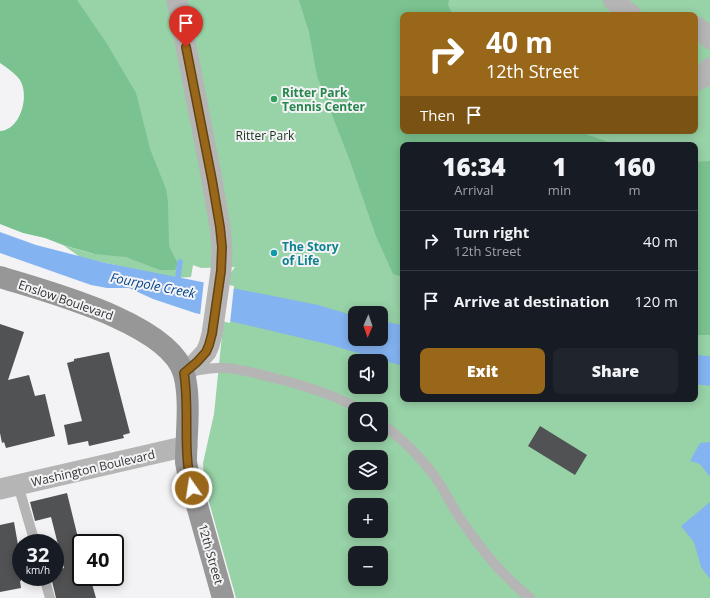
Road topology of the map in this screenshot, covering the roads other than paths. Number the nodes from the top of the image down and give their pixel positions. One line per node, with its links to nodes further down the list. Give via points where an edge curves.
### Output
1 (177, 0): 9 (street, via 222,247 212,334 206,352)
2 (613, 0): 3 (street)
3 (627, 12)
4 (698, 28): 5 (street)
5 (710, 39)
6 (710, 68): 7 (street)
7 (698, 80)
8 (0, 277): 9 (street, Enslow Boulevard, via 87,304 125,321 168,350)
9 (184, 373): 10 (lane, via 225,368 255,373 298,384); 12 (street, 12th Street)
10 (348, 404)
11 (388, 429): 18 (lane, via 418,455 434,474 462,521 489,557 509,580)
12 (187, 446): 13 (street, Washington Boulevard); 17 (street, 12th Street, via 188,474)
13 (9, 487): 14 (lane)
14 (31, 534)
15 (47, 586): 16 (lane)
16 (50, 598)
17 (223, 598)
18 (530, 598)

